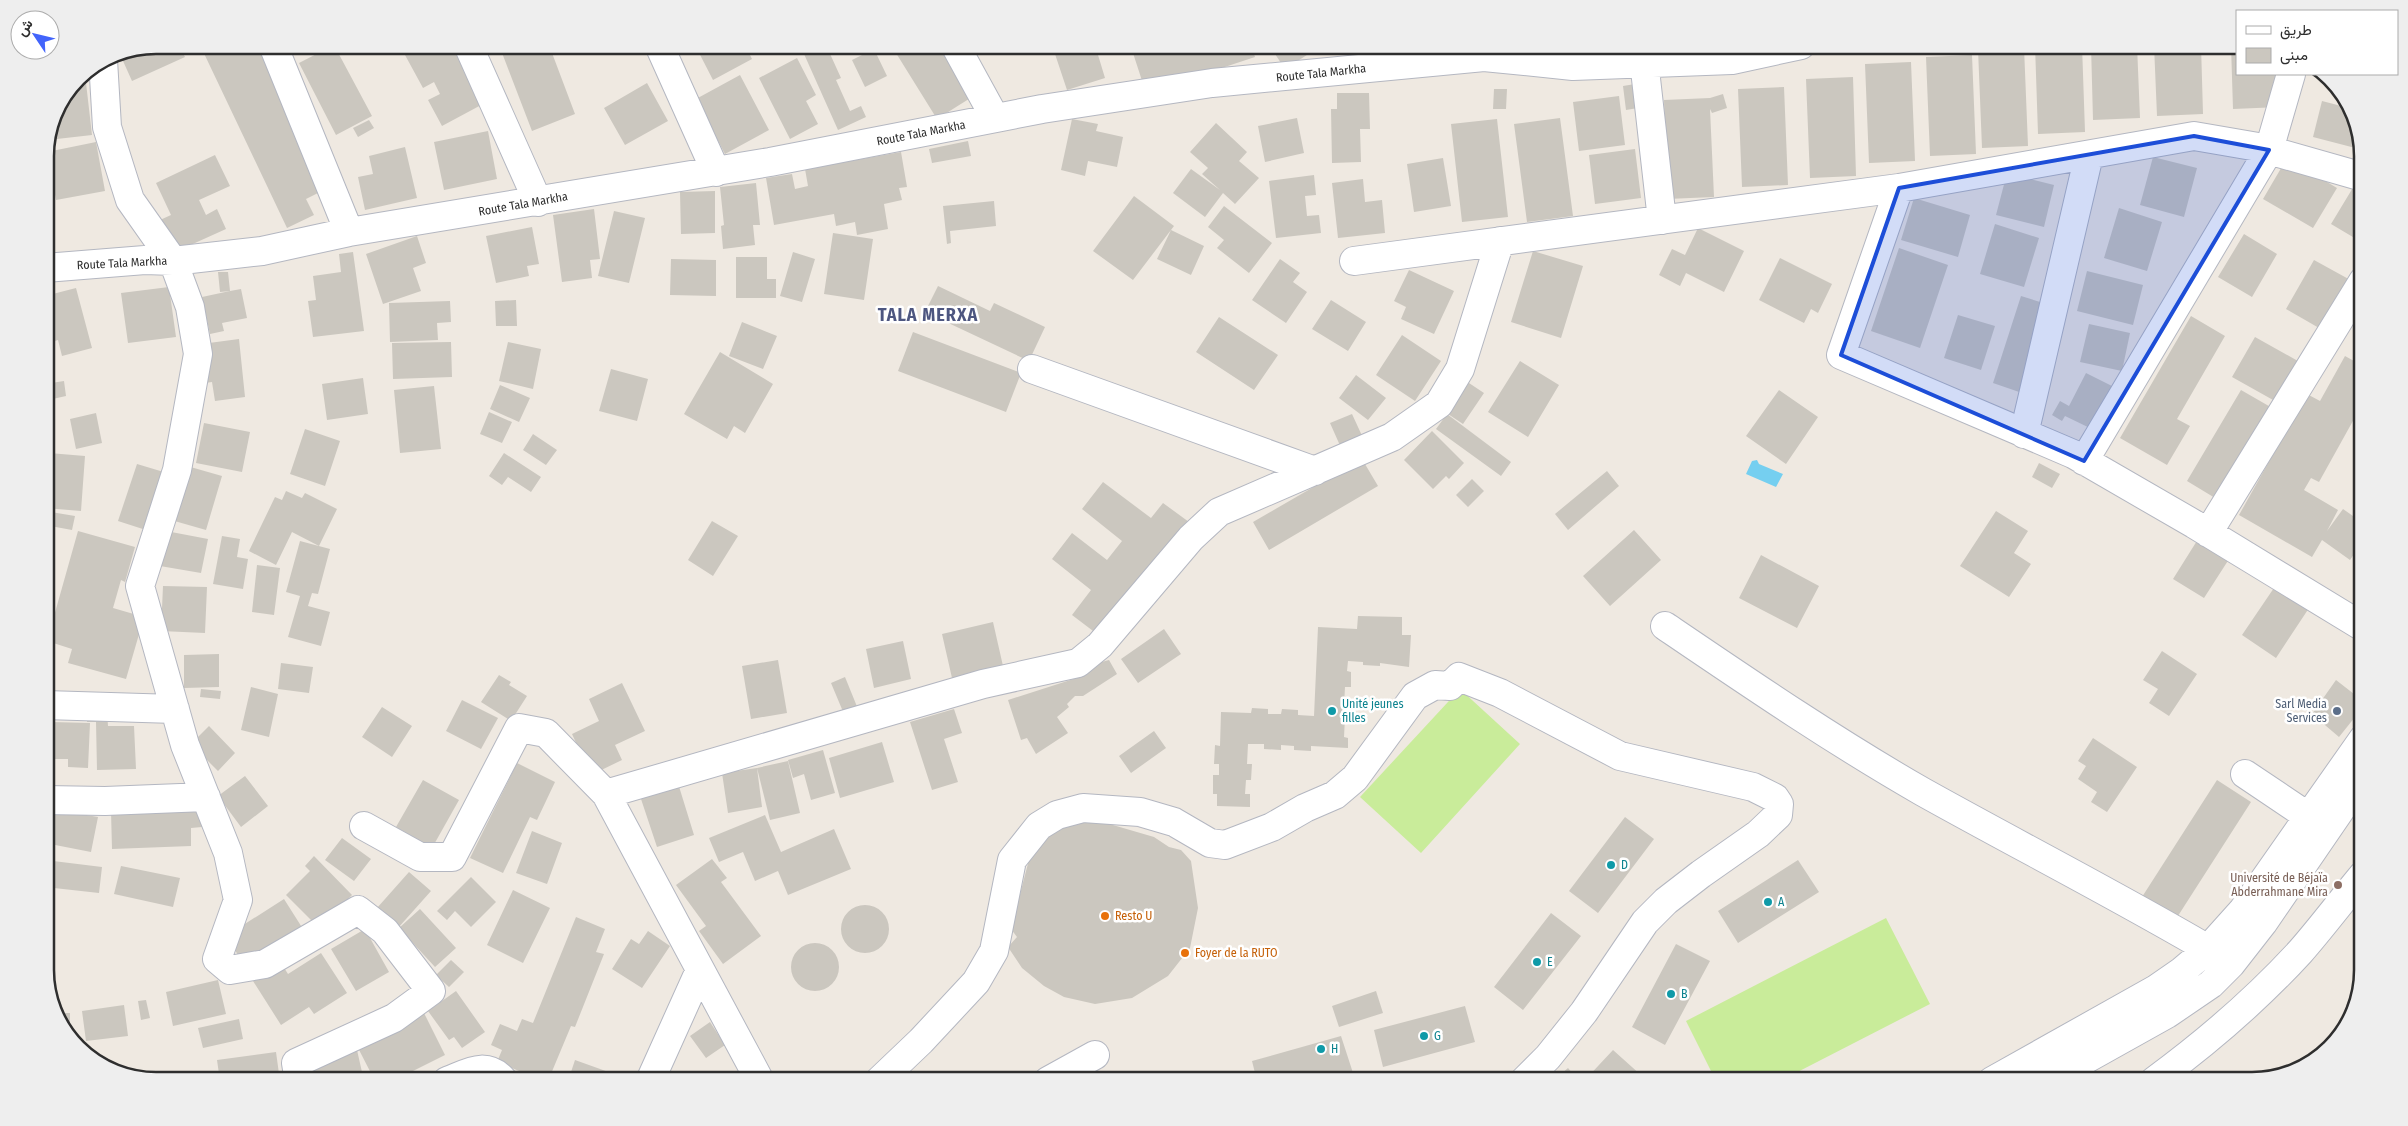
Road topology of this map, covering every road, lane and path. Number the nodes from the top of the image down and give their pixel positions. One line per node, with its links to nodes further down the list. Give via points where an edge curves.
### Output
1 (277, 54): 20 (street)
2 (472, 54): 18 (street)
3 (663, 54): 15 (street)
4 (960, 54): 12 (street)
5 (1636, 54): 9 (street, Route Tala Markha, via 1573,66 1484,57)
6 (1641, 54): 19 (street)
7 (1654, 54): 8 (street, Route Tala Markha, via 1732,60)
8 (1760, 54)
9 (1390, 55): 12 (street, Route Tala Markha)
10 (104, 68): 22 (street, via 107,127 130,200)
11 (2291, 75): 13 (street)
12 (995, 118): 15 (street, Route Tala Markha)
13 (2269, 150): 14 (street, via 2194,136); 16 (street); 28 (street)
14 (2089, 155): 17 (street); 27 (street)
15 (716, 172): 18 (street, Route Tala Markha)
16 (2354, 174)
17 (1899, 188): 19 (street); 27 (street, via 1841,355)
18 (538, 202): 20 (street, Route Tala Markha)
19 (1662, 220): 21 (street)
20 (348, 232): 22 (street, Route Tala Markha, via 262,251)
21 (1500, 241): 23 (street); 29 (street, via 1460,369 1439,404 1392,438)
22 (173, 261): 24 (street, Route Tala Markha); 34 (street, via 190,307 198,354 177,470 140,586)
23 (1354, 261)
24 (54, 267)
25 (2354, 296): 30 (street)
26 (1032, 370): 29 (street)
27 (2024, 434): 28 (street)
28 (2084, 461): 30 (street)
29 (1315, 471): 37 (street, via 1220,512 1191,538 1100,645 1078,663 983,684)
30 (2208, 533): 31 (street)
31 (2354, 622)
32 (1665, 626): 44 (street, via 1768,696 1922,791)
33 (54, 705): 34 (street)
34 (175, 709): 38 (street)
35 (2354, 751): 41 (street)
36 (2245, 774): 41 (street)
37 (606, 794): 42 (street, via 546,733 518,728 452,857 420,856); 45 (street)
38 (206, 797): 39 (street); 47 (street, via 228,853 238,900 217,959 230,970 266,964 358,910 385,930 431,991 394,1018 296,1063)
39 (54, 800)
40 (2353, 812): 56 (street, via 2211,984 2167,1014)
41 (2308, 816): 44 (street, via 2243,910)
42 (364, 826)
43 (2354, 886): 57 (street, via 2300,951 2248,1004 2207,1042)
44 (2208, 949): 55 (street, via 2156,989)
45 (700, 970): 50 (street); 51 (street)
46 (1095, 1055): 53 (street)
47 (298, 1072)
48 (471, 1072): 49 (street, via 479,1069)
49 (495, 1072)
50 (654, 1072)
51 (755, 1072)
52 (888, 1072): 54 (street, via 976,982 994,951 1012,860 1039,826 1057,815 1083,808 1140,812 1174,822 1210,843 1225,845 1272,827 1335,795 1355,778 1416,696 1435,685 1450,686 1459,677 1500,693 1620,756 1753,787 1775,798 1779,804 1778,815 1758,834 1694,879 1645,922 1584,1012)
53 (1064, 1072)
54 (1533, 1072)
55 (2008, 1072)
56 (2063, 1072)
57 (2166, 1072)

